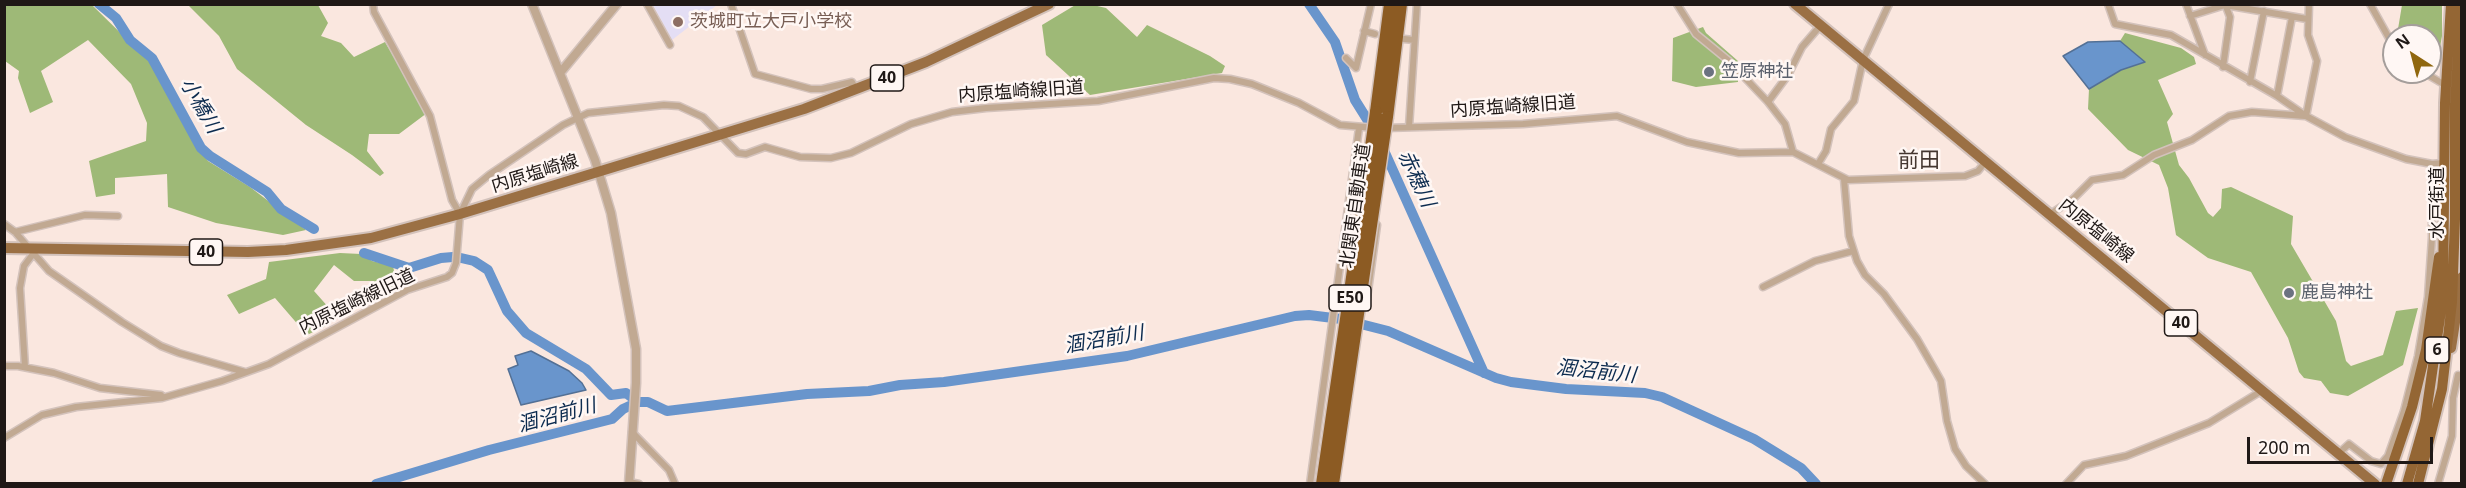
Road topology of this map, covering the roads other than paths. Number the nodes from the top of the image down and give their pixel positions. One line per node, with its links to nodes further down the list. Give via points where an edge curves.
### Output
1 (373, 4): 60 (street, via 430,116 452,200)
2 (532, 4): 37 (street)
3 (618, 4): 37 (street)
4 (647, 4): 32 (street)
5 (731, 4): 41 (street, via 755,74 811,89 852,82)
6 (1049, 4): 41 (main road, 内原塩崎線 / 40)
7 (1371, 4): 28 (street)
8 (1390, 4): 44 (highway, 北関東自動車道 / E50)
9 (1401, 4): 44 (highway, 北関東自動車道 / E50)
10 (1417, 4): 31 (street)
11 (1677, 4): 43 (street, via 1696,34 1729,61)
12 (1795, 4): 26 (main road, 内原塩崎線 / 40)
13 (1889, 4): 35 (street)
14 (2108, 4): 33 (street, via 2115,24 2171,35)
15 (2186, 4): 22 (street)
16 (2308, 4): 25 (street)
17 (2370, 4): 27 (street)
18 (2450, 4): 24 (highway, 6)
19 (2461, 4): 24 (highway, 6)
20 (2225, 5): 21 (street); 22 (street); 36 (street, via 2230,17)
21 (2264, 11): 23 (street); 38 (street)
22 (2190, 16): 33 (street)
23 (2292, 17): 25 (street); 42 (street)
24 (2455, 17): 40 (highway, 水戸街道 / 6); 75 (highway, 水戸街道 / 6, via 2454,272)
25 (2307, 19): 45 (street, via 2309,41 2317,61)
26 (1821, 25): 35 (main road, 内原塩崎線 / 40); 43 (street, via 1802,47)
27 (2382, 26)
28 (1364, 31): 29 (street); 34 (street, via 1356,68)
29 (1375, 34)
30 (1404, 39): 31 (street)
31 (1414, 40): 47 (street)
32 (670, 45)
33 (2205, 55): 36 (street)
34 (1346, 58)
35 (1863, 60): 51 (main road, 内原塩崎線 / 40); 52 (street, via 1854,100 1831,129)
36 (2223, 67): 38 (street)
37 (560, 73): 46 (street)
38 (2250, 82): 42 (street)
39 (2442, 83): 40 (street)
40 (2445, 85): 53 (highway, 水戸街道 / 6)
41 (856, 90): 49 (main road, 内原塩崎線 / 40)
42 (2277, 96): 45 (street)
43 (1768, 102): 50 (street, via 1785,124)
44 (1382, 115): 85 (highway, 北関東自動車道 / E50, bridge); 86 (highway, 北関東自動車道 / E50, bridge)
45 (2306, 116): 53 (street, via 2345,137); 61 (street, via 2252,112 2229,116 2123,175 2092,180)
46 (577, 117): 49 (street, 内原塩崎線旧道, via 671,105 698,114); 55 (street); 60 (street, 内原塩崎線旧道, via 480,182 468,195)
47 (1409, 127): 48 (street, 内原塩崎線旧道, bridge); 50 (street, 内原塩崎線旧道, via 1523,124 1617,116 1687,142 1739,153)
48 (1359, 128): 49 (street, 内原塩崎線旧道, via 1340,125 1252,84 1214,78 1098,101 952,112 911,124 859,150 831,158 800,157 765,147 738,153); 57 (street)
49 (720, 135): 55 (main road, 内原塩崎線 / 40)
50 (1793, 152): 52 (street, 内原塩崎線旧道)
51 (1986, 161): 56 (street, via 1978,171 1965,176); 61 (main road, 内原塩崎線 / 40)
52 (1818, 164): 56 (street, 内原塩崎線旧道)
53 (2438, 164): 59 (highway, 水戸街道 / 6); 80 (street, via 2428,297 2404,411 2388,456 2381,464 2349,444)
54 (1385, 171): 58 (street)
55 (600, 172): 60 (main road, 内原塩崎線 / 40); 78 (street, via 636,349)
56 (1844, 179): 67 (street)
57 (1351, 186): 58 (street); 84 (street)
58 (1382, 191): 70 (street)
59 (2445, 213): 90 (highway, via 2426,350 2412,407); 91 (highway, 6, via 2437,351 2425,421)
60 (460, 214): 66 (main road, 内原塩崎線 / 40, via 371,238 286,250); 73 (street, 内原塩崎線旧道, via 458,252 452,273 407,290)
61 (2049, 215): 76 (main road, 内原塩崎線 / 40)
62 (118, 216): 64 (street, via 85,215)
63 (4, 224): 64 (street)
64 (15, 232): 66 (street)
65 (4, 248): 66 (main road, 内原塩崎線 / 40)
66 (31, 251): 72 (street, via 20,288); 73 (street, via 49,271 161,346)
67 (1853, 251): 69 (street, via 1815,261); 87 (street, via 1865,275 1917,339 1936,372 1956,449 1966,466)
68 (2462, 277): 75 (main road)
69 (1763, 287)
70 (1366, 305)
71 (4, 366): 72 (street)
72 (25, 367): 77 (street, via 100,388)
73 (246, 372): 77 (street, 内原塩崎線旧道)
74 (2462, 376): 93 (street, via 2458,375 2452,436)
75 (2442, 389): 92 (highway, 6)
76 (2263, 390): 80 (main road, 内原塩崎線 / 40); 88 (street, via 2210,423 2126,456 2084,465)
77 (174, 395): 79 (street, 内原塩崎線旧道, via 76,407 42,416)
78 (632, 430): 81 (street); 83 (street, via 669,470)
79 (4, 438)
80 (2339, 453): 89 (main road, 内原塩崎線 / 40)
81 (629, 483): 82 (street)
82 (639, 483)
83 (675, 483)
84 (1310, 483)
85 (1322, 483)
86 (1333, 483)
87 (1985, 483)
88 (2066, 483)
89 (2375, 483)
90 (2386, 483)
91 (2407, 483)
92 (2418, 483)
93 (2438, 483)

